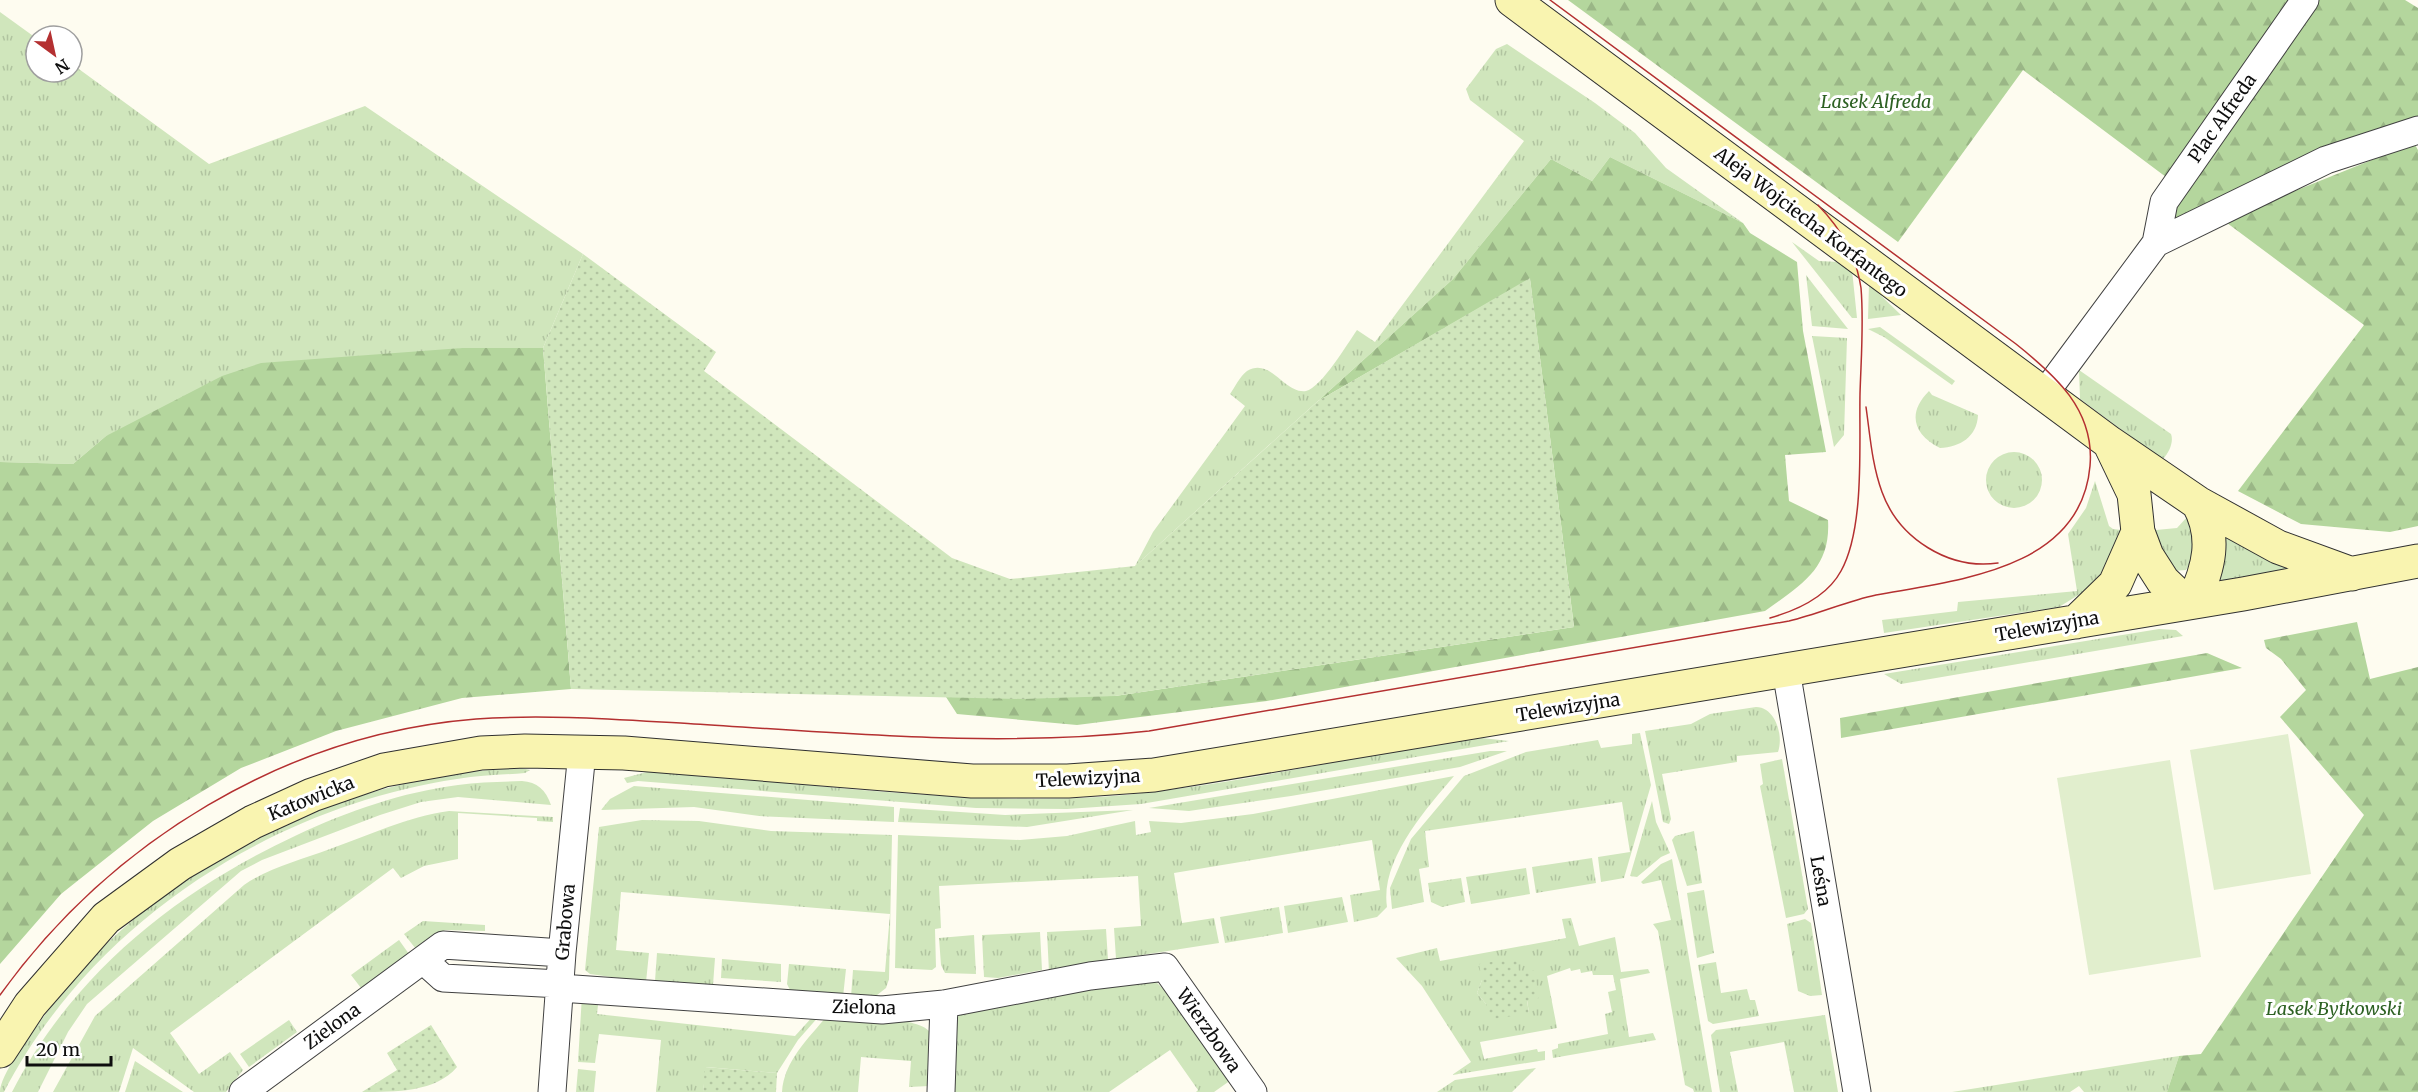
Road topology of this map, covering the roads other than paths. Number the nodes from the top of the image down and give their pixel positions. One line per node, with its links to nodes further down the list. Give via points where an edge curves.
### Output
1 (1512, 0): 5 (main road, Aleja Wojciecha Korfantego)
2 (2305, 0): 4 (street, Plac Alfreda, via 2164,202)
3 (2418, 130): 4 (street, Plac Alfreda, via 2326,160)
4 (2156, 243): 5 (street, Plac Alfreda)
5 (2045, 393): 6 (main road, Aleja Wojciecha Korfantego)
6 (2110, 443): 7 (main road, Aleja Wojciecha Korfantego); 8 (main road, Aleja Wojciecha Korfantego, via 2134,494)
7 (2198, 503): 10 (main road, Aleja Wojciecha Korfantego, via 2278,547); 11 (main road, via 2206,518 2210,553 2206,574)
8 (2138, 531): 11 (main road, Aleja Wojciecha Korfantego, via 2154,569 2174,593); 12 (main road, Aleja Wojciecha Korfantego, via 2115,584)
9 (2418, 561): 10 (main road, Telewizyjna)
10 (2354, 574): 11 (main road, Telewizyjna)
11 (2190, 602): 12 (main road, Telewizyjna)
12 (2076, 622): 13 (main road, Telewizyjna)
13 (1786, 670): 15 (main road, Telewizyjna, via 1154,775 1068,781 972,781); 26 (street, Leśna)
14 (582, 752): 15 (main road, Katowicka); 16 (street, Grabowa); 21 (main road, Katowicka, via 481,753 384,770 312,795 253,822 180,864 106,918 30,1005)
15 (712, 760)
16 (562, 953): 17 (street, Zielona, via 443,945); 19 (street, Grabowa)
17 (423, 960): 19 (street, Zielona, via 443,978); 22 (street, Zielona)
18 (1166, 967): 20 (street, Zielona, via 1090,976); 25 (street, Wierzbowa)
19 (560, 986): 20 (street, Zielona, via 882,1010); 23 (street, Grabowa)
20 (944, 1004): 24 (street)
21 (0, 1051)
22 (243, 1092)
23 (552, 1092)
24 (941, 1092)
25 (1252, 1092)
26 (1857, 1092)

